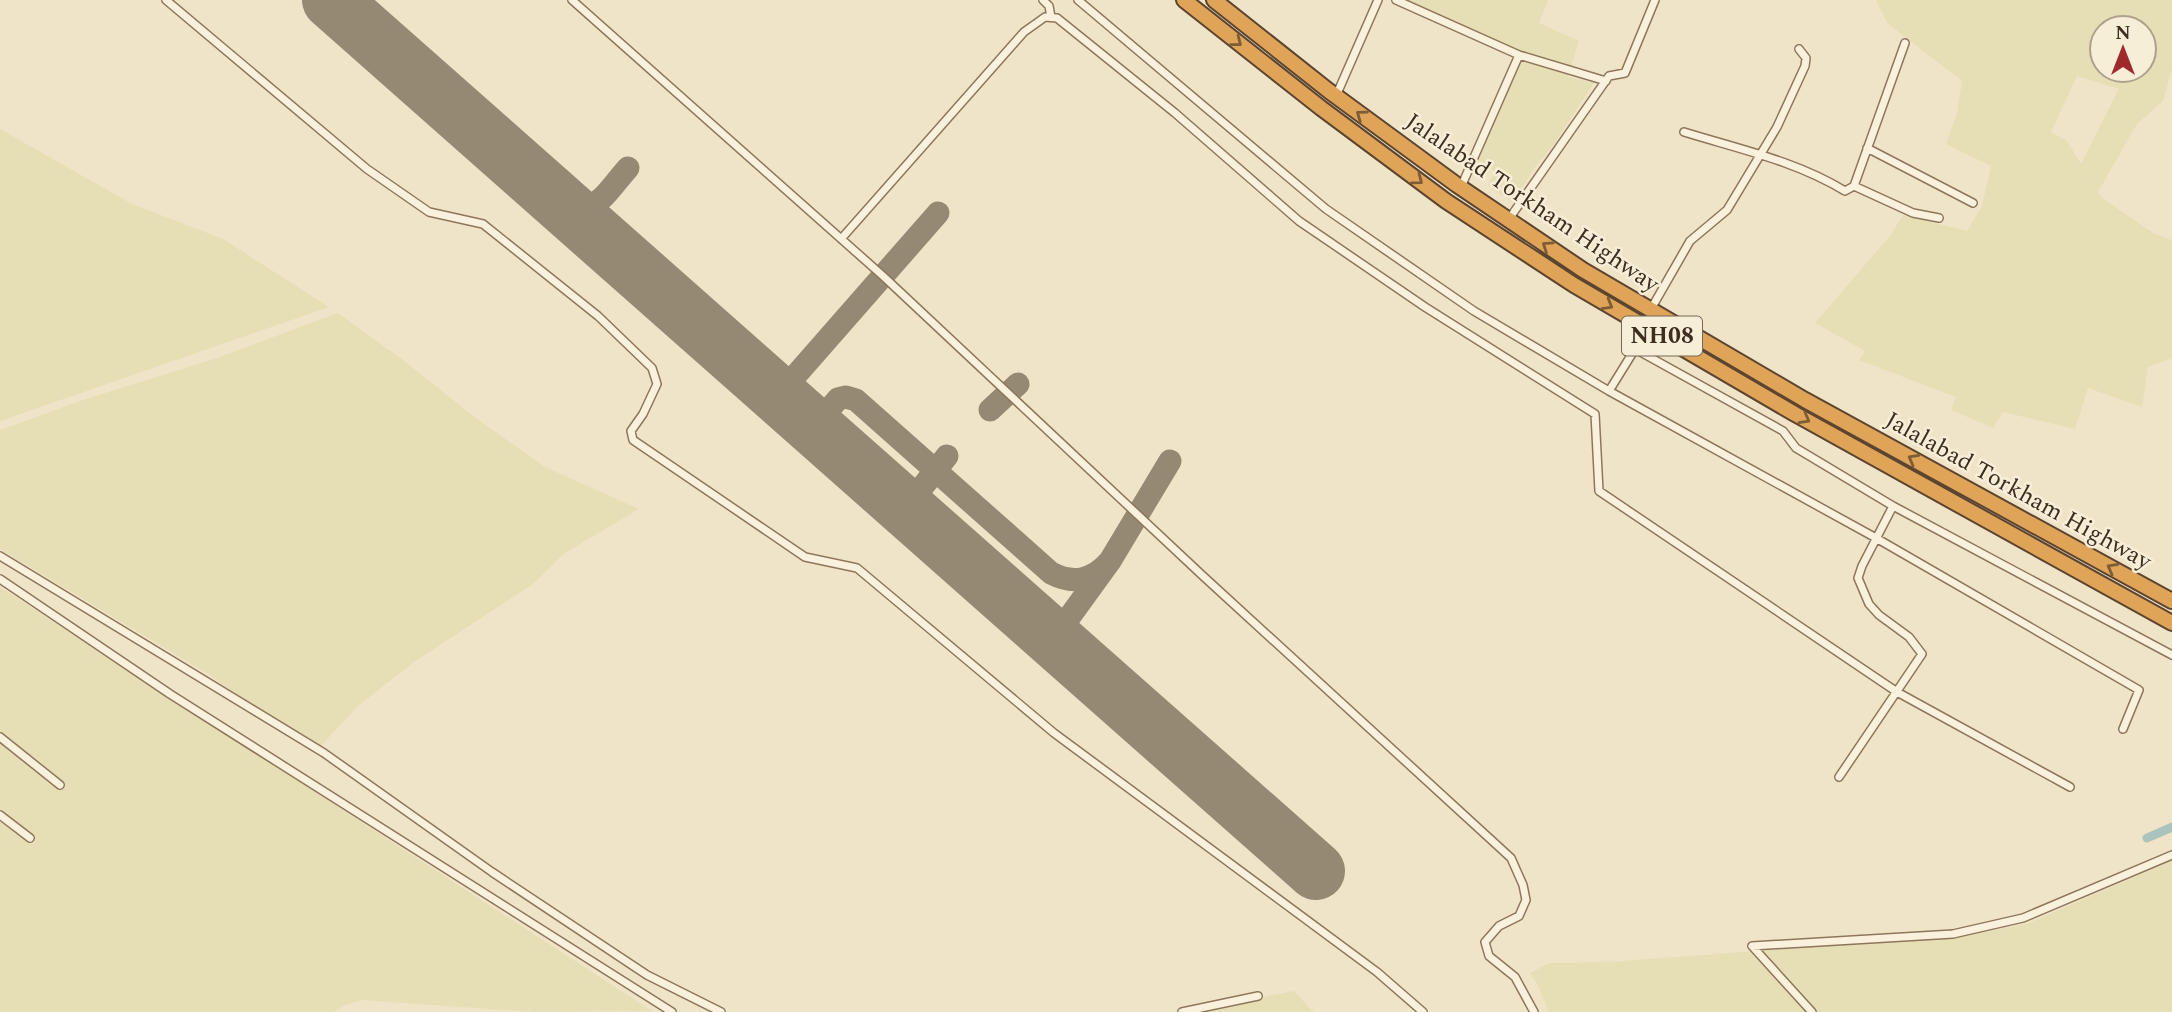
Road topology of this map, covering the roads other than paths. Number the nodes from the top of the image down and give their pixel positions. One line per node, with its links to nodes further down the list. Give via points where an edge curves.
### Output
1 (166, 0): 47 (street, via 398,192 429,212 483,224 598,316 652,368 657,384 631,430 633,440 805,557 857,568 1054,733 1377,972)
2 (572, 0): 24 (street)
3 (1043, 0): 10 (street)
4 (1078, 0): 26 (street, via 1326,209 1474,311)
5 (1184, 0): 32 (highway, NH08, one-way to 32, via 1446,201 1574,285 1795,414)
6 (1214, 0): 15 (highway, Jalalabad Torkham Highway / NH08)
7 (1378, 0): 15 (street)
8 (1396, 0): 13 (street)
9 (1655, 0): 14 (street, via 1625,73)
10 (1051, 18): 24 (street, via 1045,17 1024,32); 34 (street, via 1084,38 1175,113 1298,222 1595,414 1599,491)
11 (1905, 43): 17 (street)
12 (1799, 49): 18 (street, via 1806,58 1805,66)
13 (1519, 55): 14 (street); 20 (street)
14 (1606, 81): 23 (street)
15 (1336, 96): 20 (highway, Jalalabad Torkham Highway / NH08, one-way to 15)
16 (1684, 132): 18 (street)
17 (1867, 148): 19 (street); 21 (street)
18 (1760, 155): 19 (street, via 1845,191); 25 (street, via 1727,210 1690,241)
19 (1854, 186): 22 (street, via 1913,213)
20 (1461, 188): 23 (highway, Jalalabad Torkham Highway / NH08)
21 (1973, 203)
22 (1939, 218)
23 (1508, 220): 25 (highway, Jalalabad Torkham Highway / NH08, one-way to 23)
24 (841, 239): 48 (street, via 1511,858 1526,900 1519,916 1499,926 1485,942 1489,956 1515,977)
25 (1650, 310): 31 (highway, Jalalabad Torkham Highway / NH08, one-way to 25)
26 (1609, 391): 27 (street, via 1635,349 1783,431 1796,448); 28 (street)
27 (1893, 506): 28 (street); 33 (street)
28 (1877, 538): 34 (street, via 1858,578 1869,604 1922,654); 35 (street, via 2139,690)
29 (0, 556): 45 (street, via 324,753 647,975)
30 (0, 579): 44 (street, via 170,694)
31 (2172, 601)
32 (2172, 623)
33 (2172, 655)
34 (1897, 692): 37 (street); 39 (street)
35 (2123, 729)
36 (0, 737): 38 (street)
37 (1839, 777)
38 (60, 785)
39 (2070, 787)
40 (0, 815): 41 (street)
41 (30, 838)
42 (2172, 855): 49 (street, via 2023,918 1953,934 1752,946)
43 (1258, 996): 46 (street)
44 (672, 1012)
45 (721, 1012)
46 (1182, 1012)
47 (1423, 1012)
48 (1534, 1012)
49 (1812, 1012)

